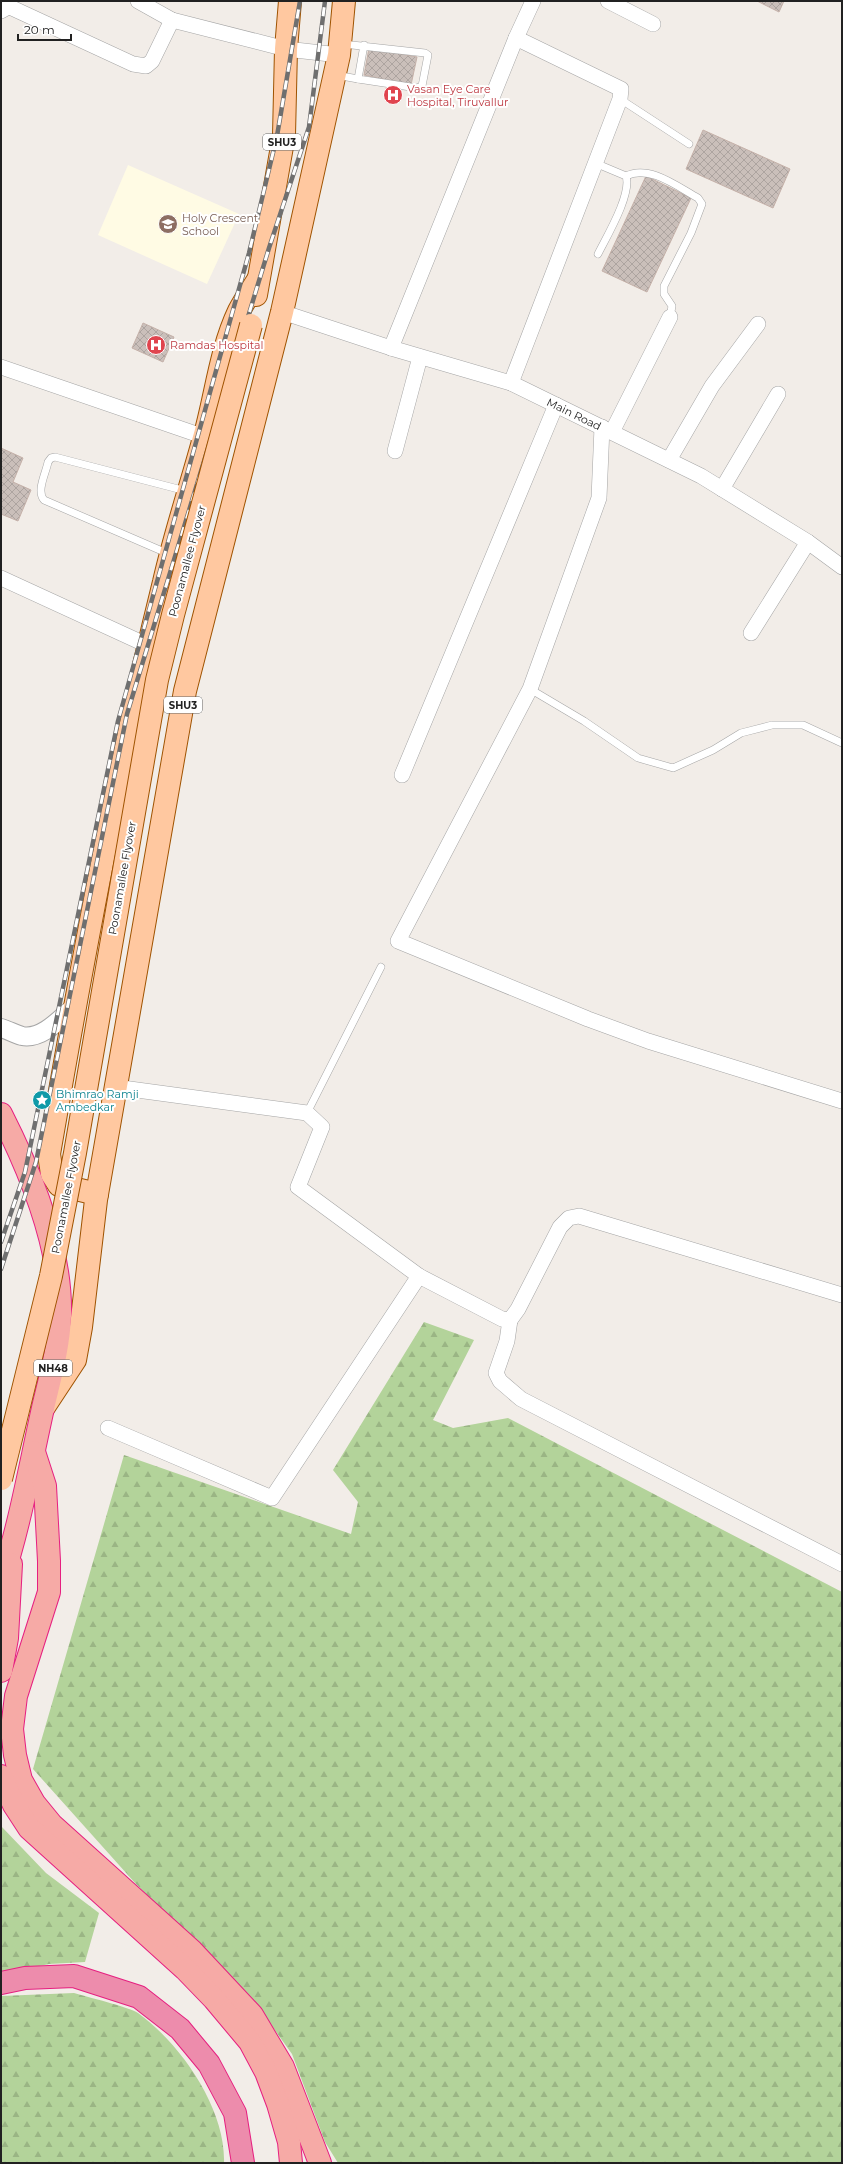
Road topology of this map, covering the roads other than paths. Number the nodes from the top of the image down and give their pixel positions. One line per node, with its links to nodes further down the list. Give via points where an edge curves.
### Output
1 (138, 1): 7 (street)
2 (290, 1): 11 (main road, SHU3)
3 (344, 1): 12 (main road, SHU3)
4 (533, 1): 9 (street)
5 (608, 1): 8 (street)
6 (1, 10): 7 (street, via 8,6 133,64 146,66 152,61)
7 (172, 20): 11 (street)
8 (653, 24)
9 (516, 38): 14 (street, via 620,89); 23 (street)
10 (364, 45): 12 (lane); 13 (lane); 13 (lane, via 422,52 428,56 420,88)
11 (286, 49): 12 (street); 19 (main road, SHU3, via 284,135)
12 (338, 58): 13 (lane); 20 (main road, SHU3)
13 (358, 79)
14 (620, 99): 15 (lane); 16 (street)
15 (689, 144)
16 (595, 163): 17 (lane); 26 (street)
17 (626, 176): 18 (lane, via 628,183 619,211); 21 (lane, via 633,172 651,173 698,198 702,204 691,233 664,286 664,294 672,306)
18 (598, 254)
19 (258, 280): 30 (main road, via 239,311 225,349); 58 (main road, Poonamallee Flyover / SHU3, bridge, via 251,325 157,680 75,1153 51,1276)
20 (282, 312): 23 (street, Main Road); 47 (main road, SHU3, via 185,691)
21 (670, 316): 29 (street)
22 (758, 324): 32 (street, via 712,386)
23 (391, 348): 24 (street, Main Road)
24 (420, 357): 26 (street, Main Road); 31 (street)
25 (1, 367): 30 (street)
26 (511, 383): 28 (street, Main Road)
27 (778, 394): 33 (street)
28 (556, 405): 29 (street, Main Road); 43 (street)
29 (607, 430): 32 (street, Main Road); 41 (street, via 599,498)
30 (205, 437): 34 (main road)
31 (395, 451)
32 (669, 460): 33 (street, Main Road)
33 (722, 489): 35 (street, Main Road)
34 (187, 492): 36 (main road); 36 (lane, via 55,457 48,462 40,491 44,500)
35 (808, 542): 37 (street, Main Road); 39 (street)
36 (171, 555): 40 (main road)
37 (842, 567)
38 (1, 578): 40 (street)
39 (751, 633)
40 (149, 646): 45 (main road, via 121,770)
41 (530, 689): 42 (lane, via 584,721 638,758 673,768 713,750 741,733 772,725 803,725); 48 (street, via 398,941 648,1041)
42 (842, 743)
43 (402, 775)
44 (380, 967): 49 (lane)
45 (74, 1006): 46 (street, via 52,1026 39,1033 23,1036); 51 (main road, via 49,1154 52,1174 59,1185)
46 (1, 1028)
47 (115, 1087): 49 (street); 51 (main road, SHU3)
48 (842, 1101)
49 (307, 1113): 52 (street, via 322,1126 298,1187)
50 (1, 1114): 55 (highway, NH48, via 33,1182 55,1261 60,1316 55,1358)
51 (97, 1194): 55 (main road, SHU3, via 75,1360)
52 (419, 1276): 54 (street, via 502,1319); 56 (street, via 272,1498)
53 (842, 1295): 54 (street, via 579,1216 570,1218 560,1227)
54 (510, 1320): 60 (street, via 507,1341 496,1373 500,1382 521,1399)
55 (43, 1408): 57 (highway, NH48)
56 (108, 1428)
57 (34, 1452): 59 (highway, NH48); 67 (highway, via 45,1486 49,1592 16,1696 12,1729 21,1780 34,1803 52,1825 192,1951 252,2015 283,2067)
58 (1, 1479)
59 (12, 1549): 61 (highway, NH48); 62 (highway, via 7,1638)
60 (842, 1564)
61 (1, 1582)
62 (1, 1671)
63 (1, 1776): 66 (highway, via 14,1805 29,1828 185,1969 250,2042 266,2072 278,2104 289,2142)
64 (1, 1983): 65 (highway, via 25,1978 74,1976 139,1997 180,2029 210,2064 235,2113)
65 (243, 2163)
66 (291, 2163)
67 (320, 2163)

